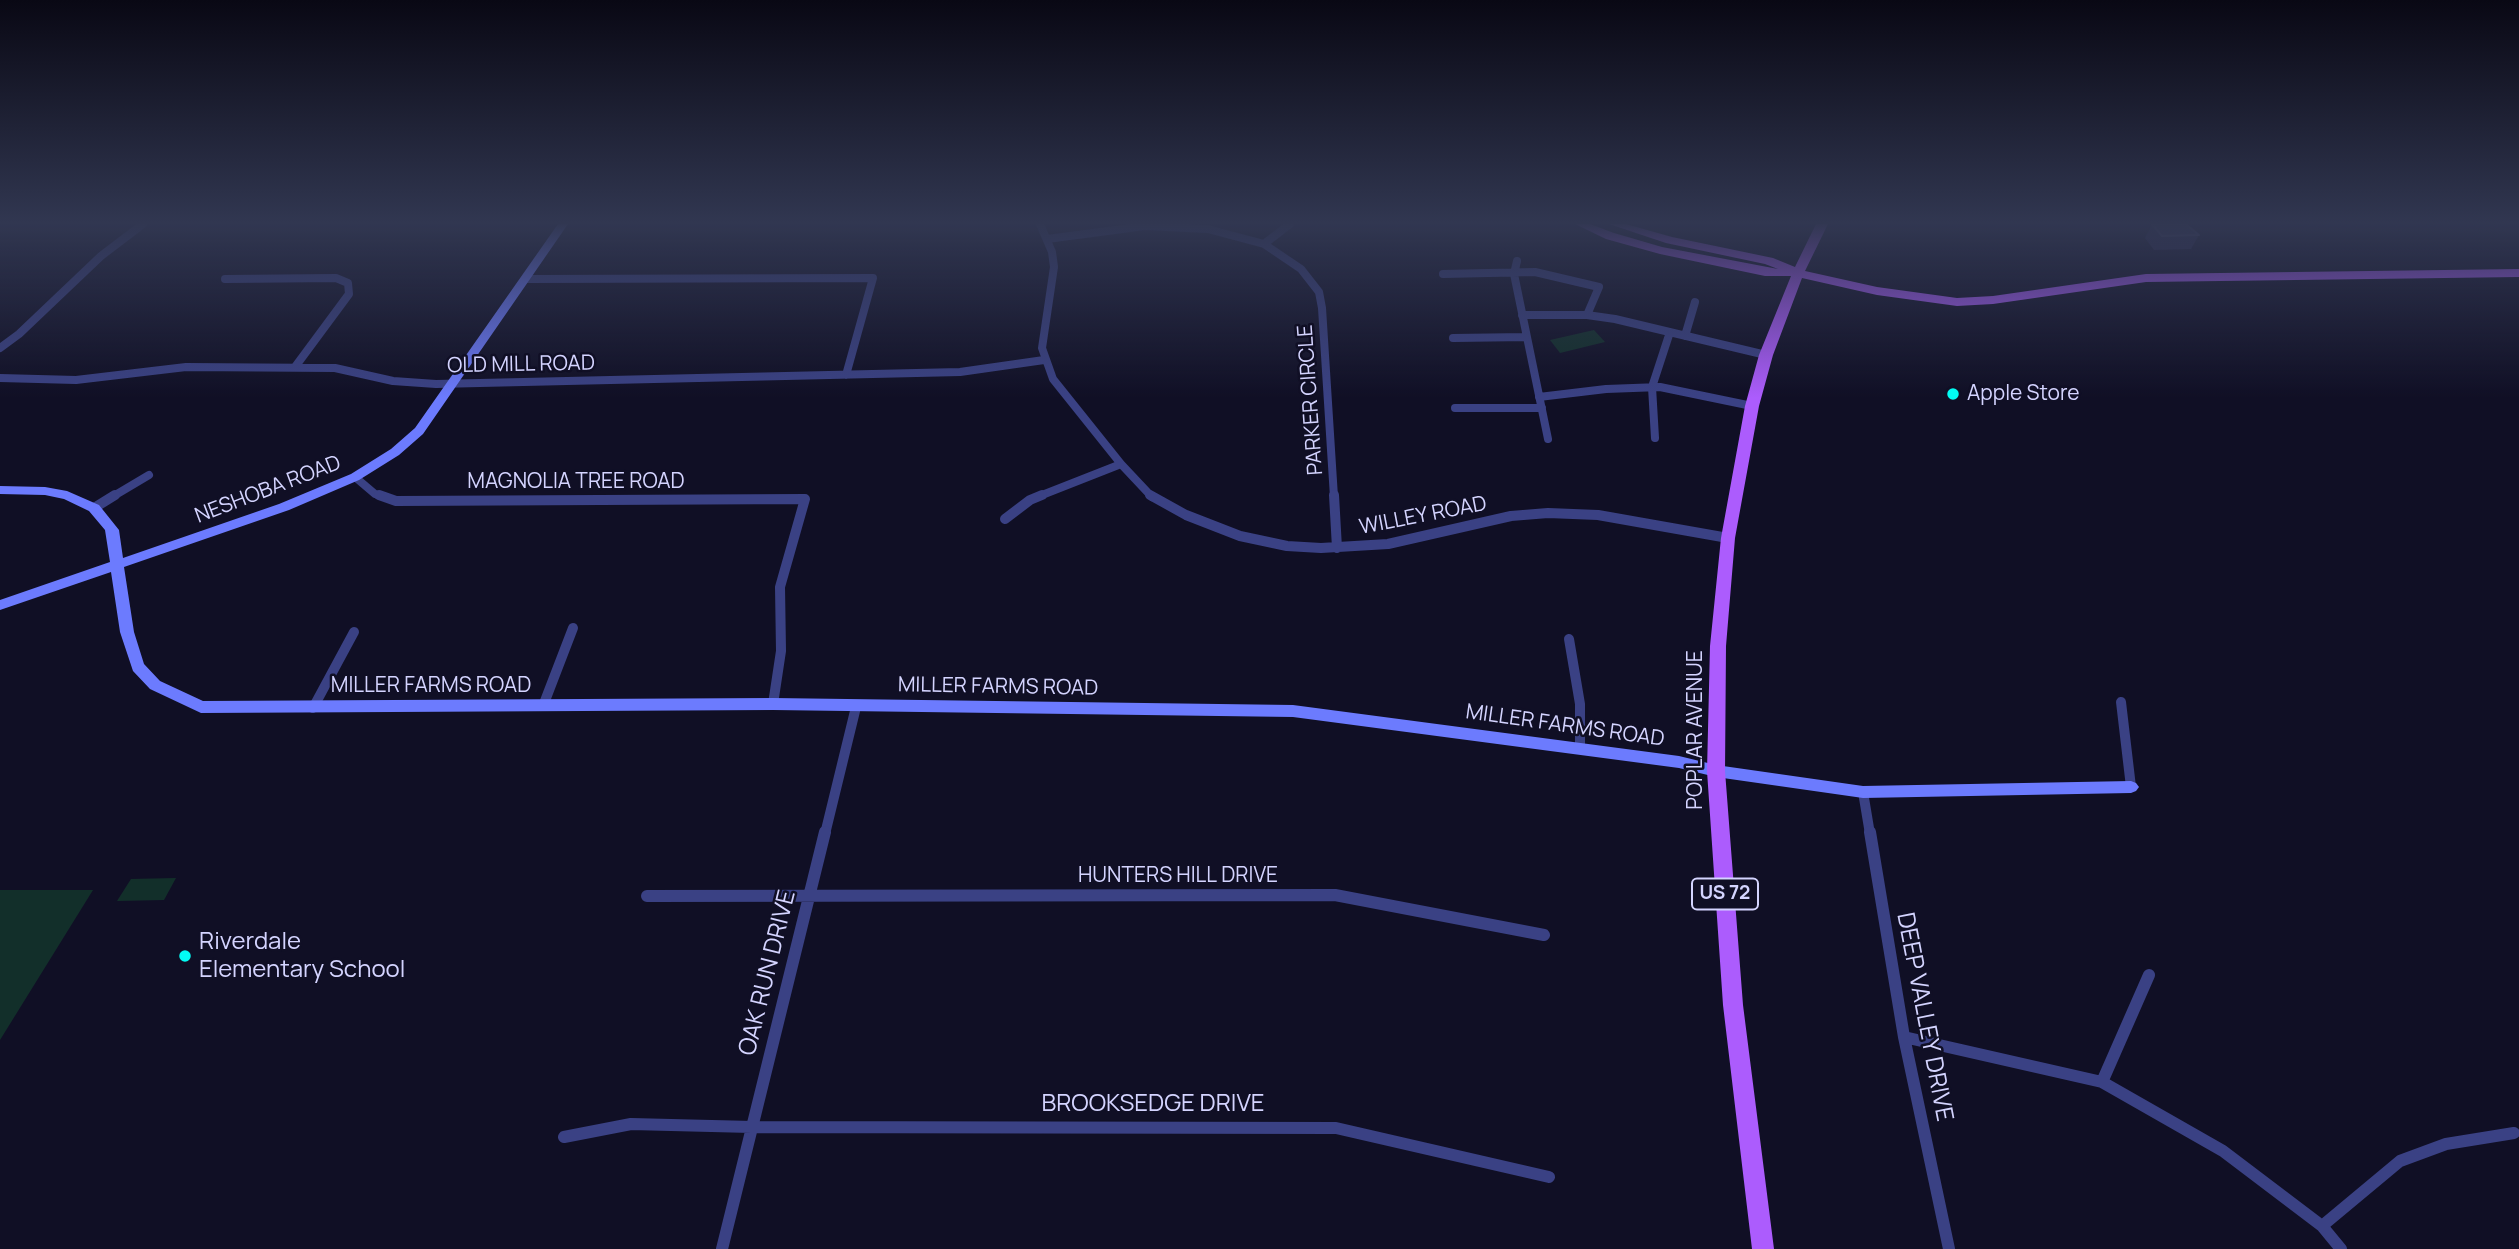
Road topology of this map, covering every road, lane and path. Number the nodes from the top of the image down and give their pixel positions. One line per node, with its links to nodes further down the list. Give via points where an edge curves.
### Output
1 (73, 282): 19 (street)
2 (346, 282): 22 (street, via 349,294)
3 (525, 282): 25 (street, NESHOBA ROAD)
4 (872, 282): 23 (street)
5 (1052, 282): 21 (street)
6 (1311, 282): 40 (street, PARKER CIRCLE, via 1321,299)
7 (1516, 282): 13 (street)
8 (1579, 282): 14 (street, via 1599,287)
9 (1794, 282): 20 (main road, POPLAR AVENUE / US 72)
10 (1840, 282): 11 (main road, via 1912,298 1957,302)
11 (2116, 282)
12 (1695, 302): 16 (street)
13 (1522, 315): 14 (street); 17 (street)
14 (1587, 316): 15 (street)
15 (1670, 332): 16 (street); 26 (street)
16 (1685, 336): 20 (street)
17 (1527, 337): 18 (street); 27 (street)
18 (1453, 338)
19 (0, 348)
20 (1766, 355): 28 (main road, POPLAR AVENUE / US 72)
21 (1044, 360): 23 (street, OLD MILL ROAD, via 960,372); 33 (street, WILLEY ROAD, via 1053,379)
22 (295, 367): 24 (street, OLD MILL ROAD, via 186,367 76,380); 25 (street, OLD MILL ROAD, via 341,369 408,383)
23 (846, 375): 25 (street, OLD MILL ROAD)
24 (0, 378)
25 (453, 383): 35 (street, NESHOBA ROAD, via 413,438)
26 (1652, 387): 27 (street); 28 (street); 31 (street)
27 (1539, 397): 30 (street)
28 (1752, 406): 39 (main road, POPLAR AVENUE / US 72)
29 (1455, 408): 30 (street)
30 (1542, 408): 32 (street)
31 (1655, 438)
32 (1548, 439)
33 (1121, 464): 38 (street, via 1030,500); 40 (street, WILLEY ROAD, via 1153,498 1219,530 1274,544)
34 (149, 475): 37 (street)
35 (355, 477): 41 (street, NESHOBA ROAD, via 274,511); 47 (street, MAGNOLIA TREE ROAD, via 375,494 396,500 805,499 780,587 781,651)
36 (0, 490): 37 (street, via 67,495)
37 (94, 508): 41 (street, MILLER FARMS ROAD, via 112,530)
38 (1005, 519)
39 (1728, 538): 40 (street, WILLEY ROAD, via 1598,515 1548,513 1511,516 1388,544); 52 (main road, POPLAR AVENUE / US 72, via 1718,646)
40 (1338, 548)
41 (119, 564): 42 (street, NESHOBA ROAD); 50 (street, MILLER FARMS ROAD, via 131,646 138,667 155,685 201,707)
42 (0, 605)
43 (573, 628): 48 (street)
44 (354, 632): 50 (street)
45 (1569, 639): 51 (street, via 1580,704)
46 (2121, 702): 53 (street)
47 (773, 704): 48 (street, MILLER FARMS ROAD); 49 (street, MILLER FARMS ROAD)
48 (543, 706): 50 (street, MILLER FARMS ROAD)
49 (856, 707): 51 (street, MILLER FARMS ROAD, via 1293,711); 56 (street, OAK RUN DRIVE)
50 (313, 708)
51 (1580, 749): 52 (street, MILLER FARMS ROAD)
52 (1716, 771): 54 (street, MILLER FARMS ROAD); 67 (main road, POPLAR AVENUE / US 72, via 1732,1005)
53 (2131, 787): 54 (street, MILLER FARMS ROAD)
54 (1863, 792): 59 (street, DEEP VALLEY DRIVE)
55 (648, 896): 56 (street, HUNTERS HILL DRIVE)
56 (808, 896): 57 (street, HUNTERS HILL DRIVE, via 1335,895); 61 (street, OAK RUN DRIVE)
57 (1544, 935)
58 (2149, 975): 60 (street)
59 (1904, 1037): 60 (street); 68 (street, DEEP VALLEY DRIVE)
60 (2102, 1082): 65 (street, via 2223,1152)
61 (752, 1127): 63 (street, BROOKSEDGE DRIVE, via 631,1124); 64 (street, BROOKSEDGE DRIVE, via 1336,1128); 66 (street, OAK RUN DRIVE)
62 (2514, 1133): 65 (street, via 2446,1144 2400,1161)
63 (564, 1137)
64 (1549, 1177)
65 (2322, 1226): 69 (street)
66 (722, 1249)
67 (1763, 1249)
68 (1949, 1249)
69 (2340, 1249)

